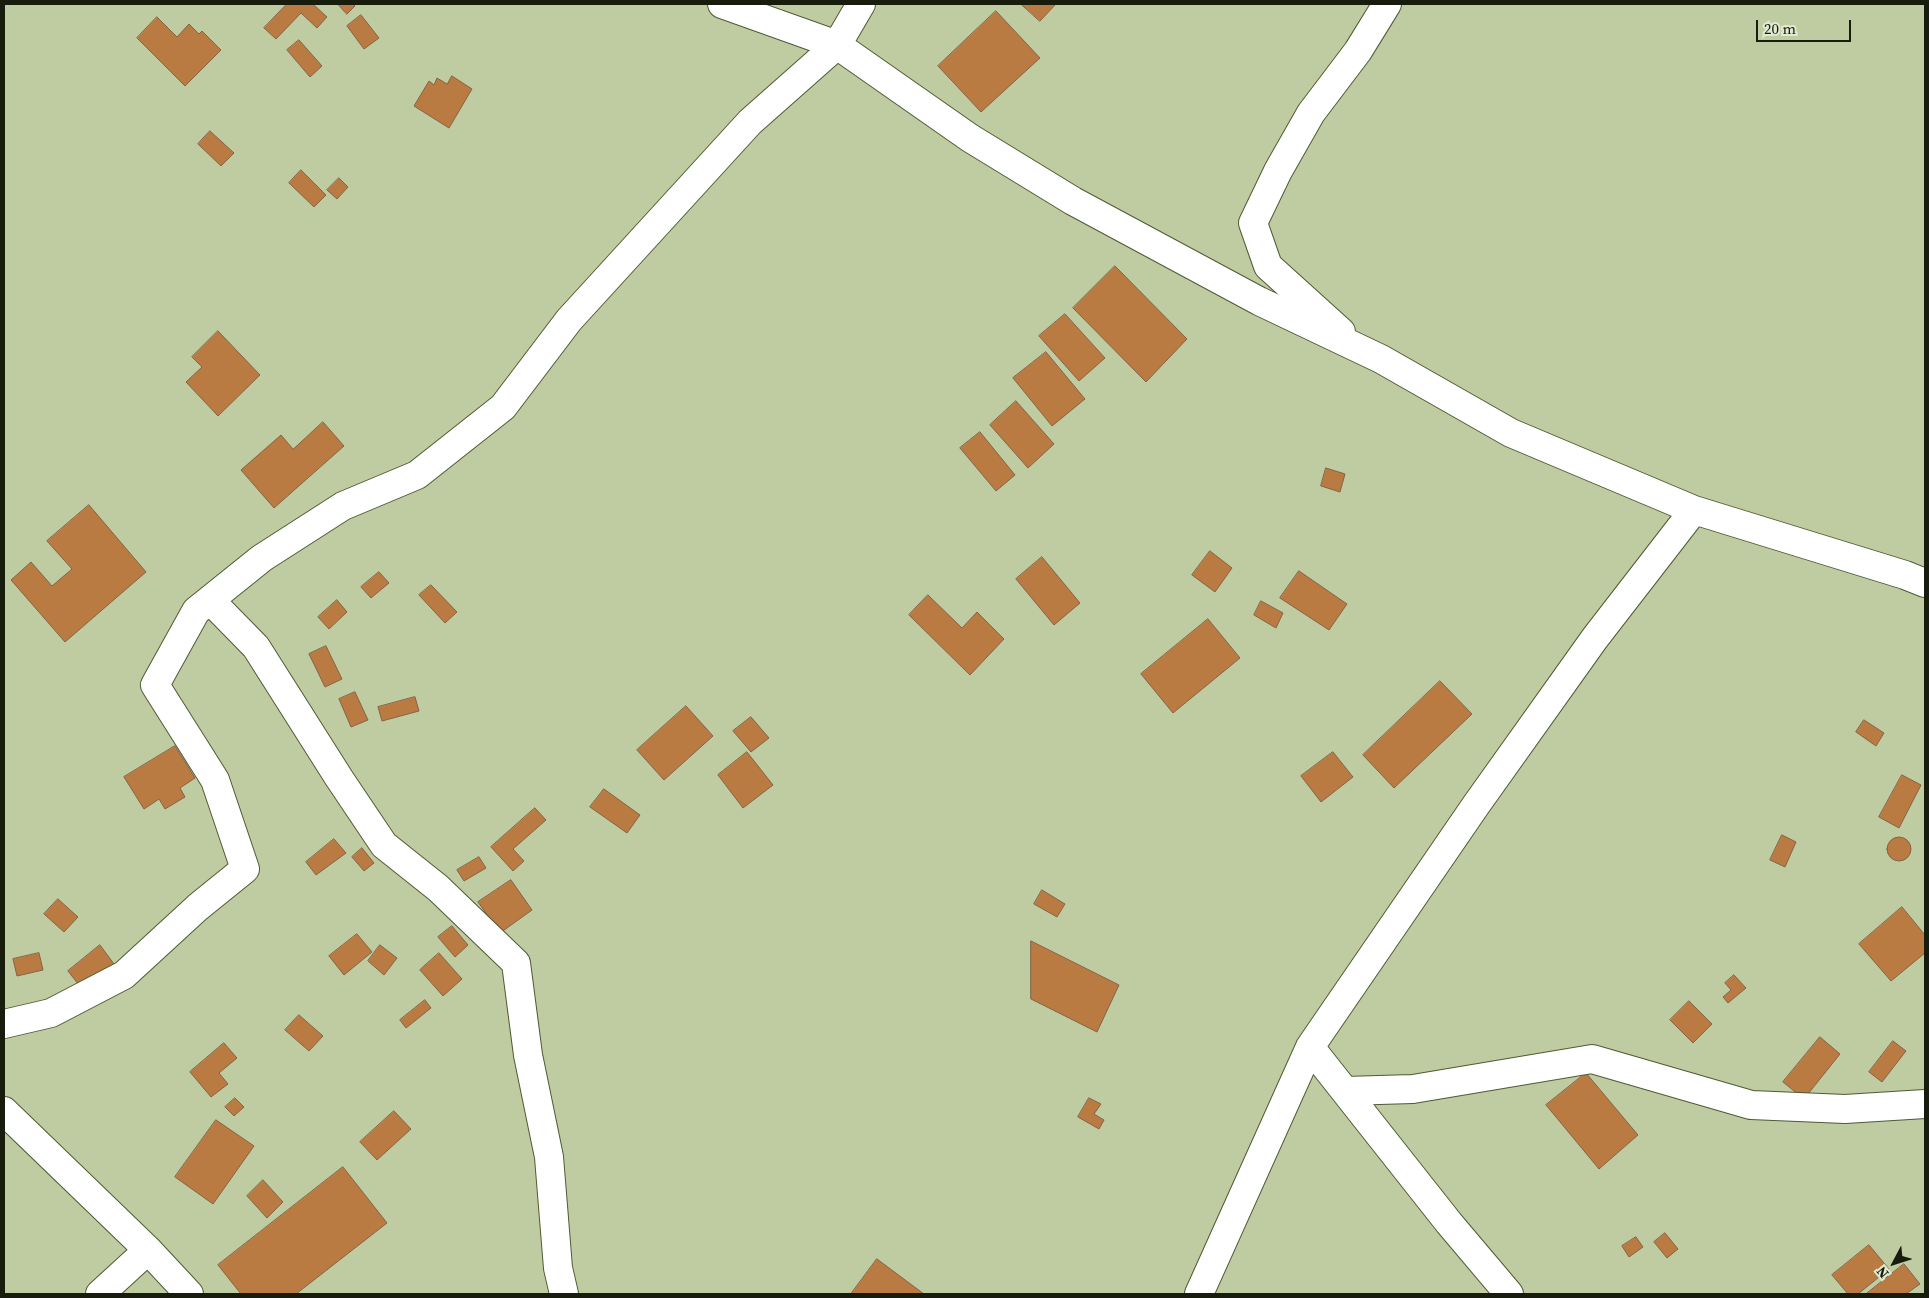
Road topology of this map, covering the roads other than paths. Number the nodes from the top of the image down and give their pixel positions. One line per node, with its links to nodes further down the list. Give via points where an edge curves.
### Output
1 (722, 4): 4 (street)
2 (861, 4): 4 (street)
3 (1387, 4): 5 (street, via 1358,51 1311,113 1253,223 1268,266)
4 (837, 45): 5 (street, via 970,138 1073,200 1259,301); 8 (street, via 750,122 569,320 503,407 416,475 343,506 262,558)
5 (1357, 348): 6 (street, via 1511,433)
6 (1694, 510): 7 (street, via 1906,575); 10 (street, via 1595,638)
7 (1925, 584)
8 (210, 600): 9 (street, via 196,611 155,685 215,780 245,869 124,975 51,1013); 17 (street, via 256,648 384,845 438,888 516,963 528,1055 550,1156 558,1268)
9 (4, 1024)
10 (1310, 1047): 11 (street); 18 (street)
11 (1345, 1091): 12 (street, via 1413,1089 1592,1058 1751,1105 1845,1109); 19 (street)
12 (1925, 1104)
13 (4, 1111): 14 (street)
14 (148, 1250): 15 (street); 16 (street)
15 (100, 1294)
16 (189, 1294)
17 (564, 1294)
18 (1199, 1294)
19 (1508, 1294)

